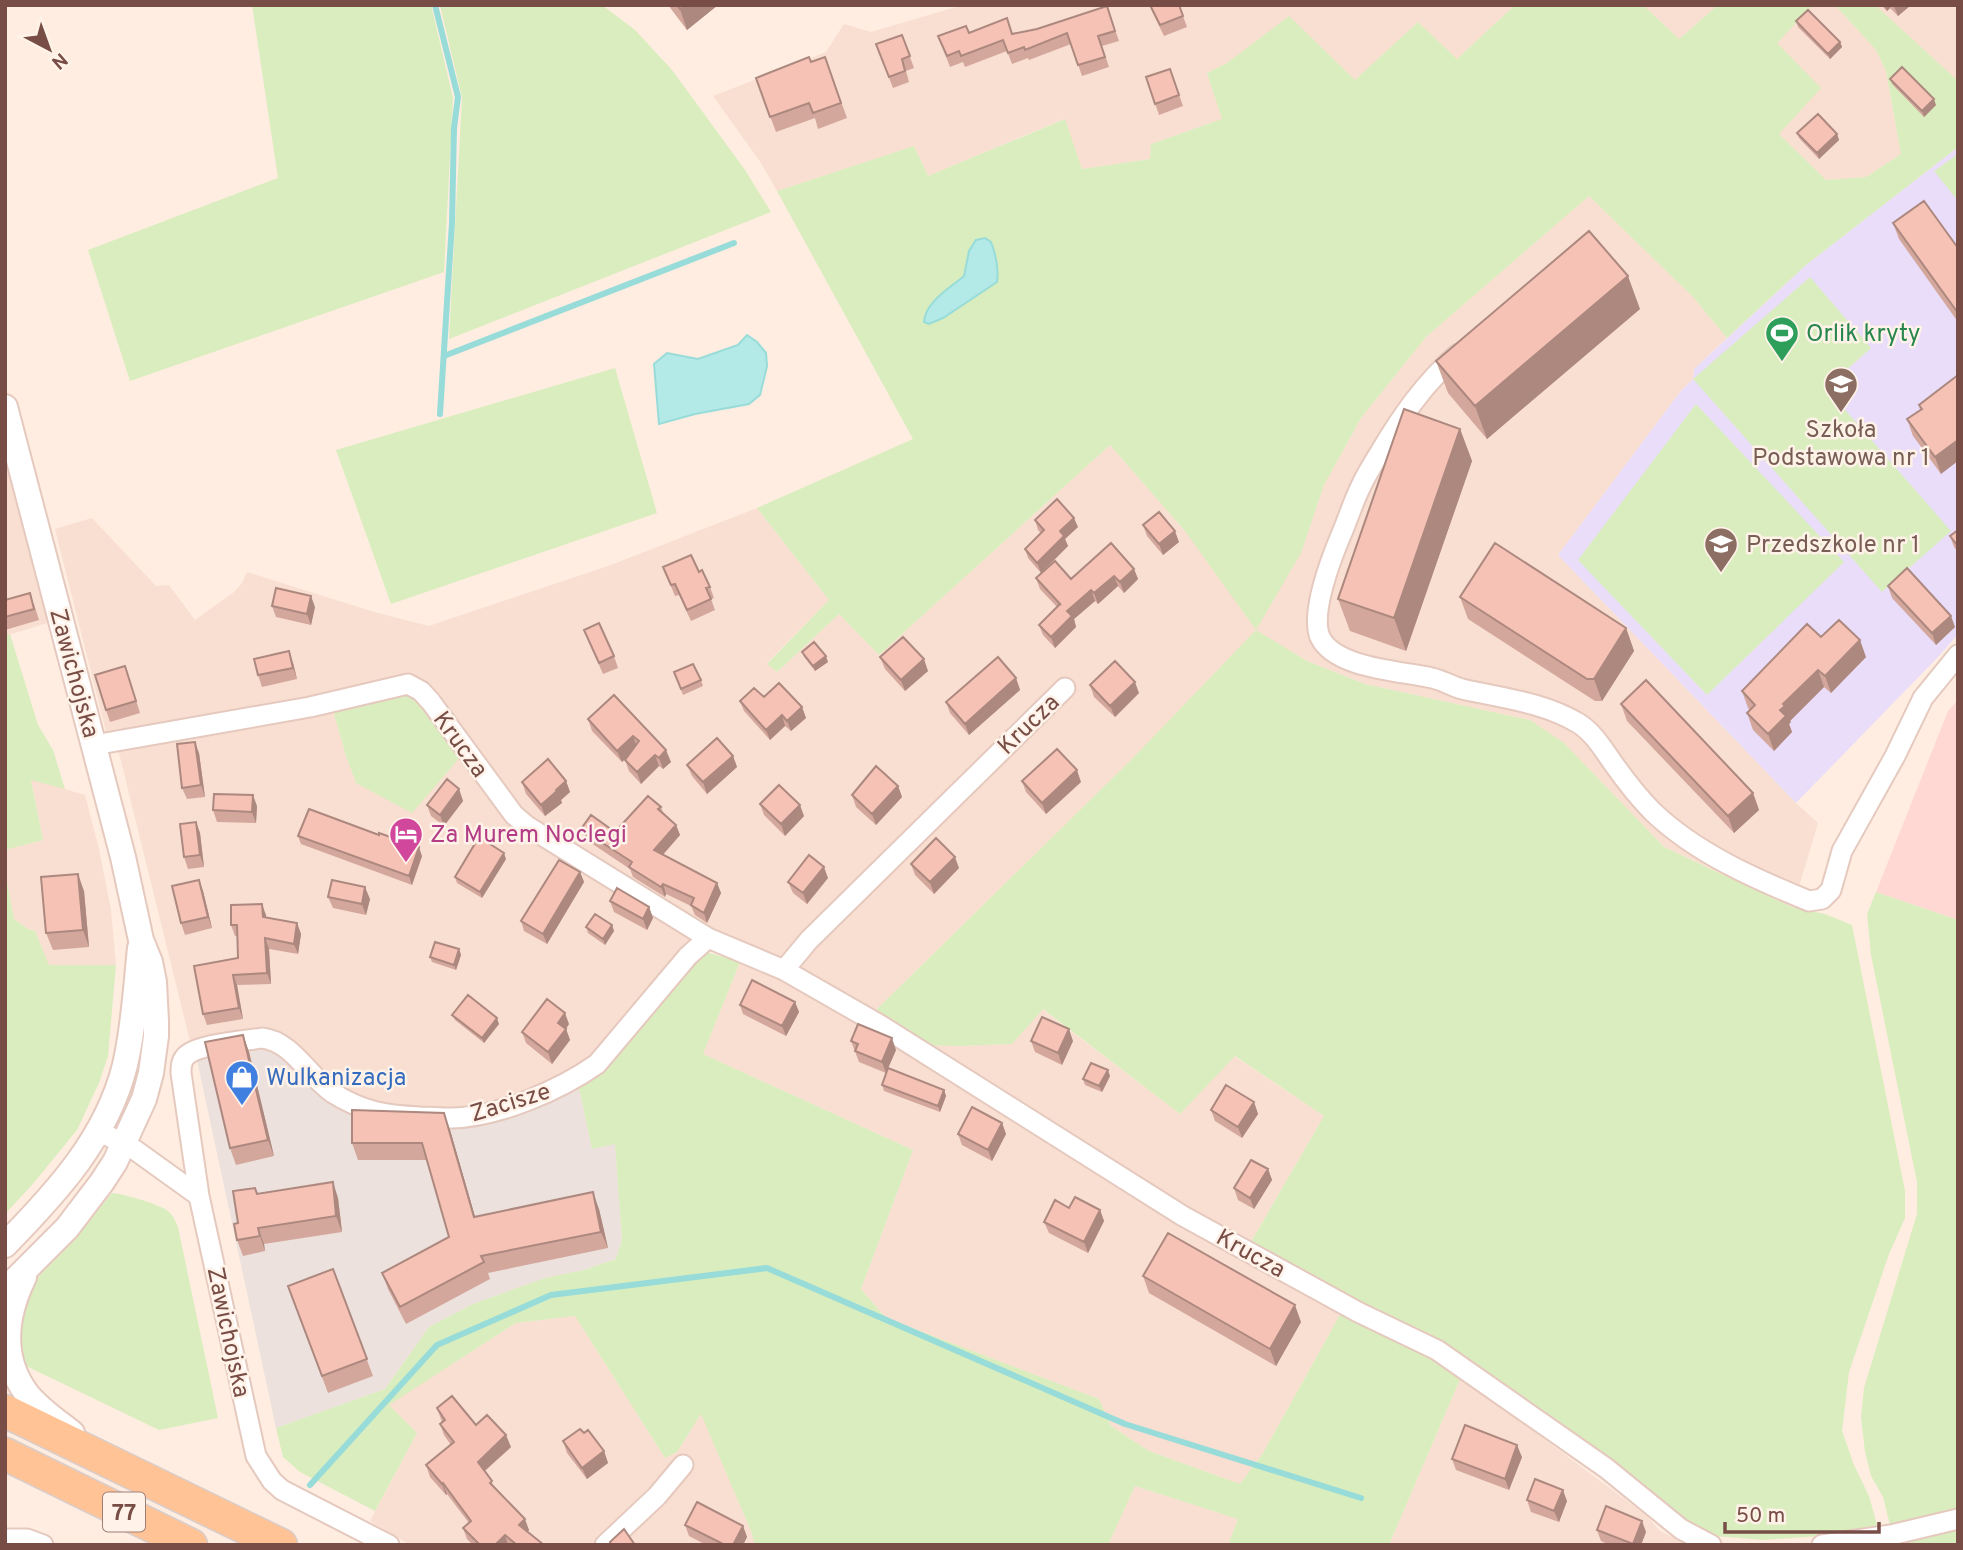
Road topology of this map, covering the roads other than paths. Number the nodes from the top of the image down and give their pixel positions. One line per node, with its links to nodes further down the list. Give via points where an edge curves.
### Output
1 (1476, 339): 3 (street, via 1421,391 1362,484 1332,559 1317,613 1320,637 1330,648 1381,670 1433,678 1564,715 1592,735 1627,783 1678,832 1736,868 1809,901 1822,899 1831,890 1842,851 1923,698)
2 (5, 407): 5 (street, Zawichojska)
3 (1958, 655)
4 (1065, 688): 8 (street, Krucza)
5 (94, 745): 6 (street, Krucza, via 310,707 408,684 431,702 514,815); 7 (street, Zawichojska)
6 (708, 938): 8 (street, Krucza); 9 (street, Zacisze, via 597,1064 553,1090 482,1114 453,1118 369,1111 333,1093 269,1038)
7 (141, 940): 10 (street, Zawichojska, via 125,1063); 11 (street, Zawichojska, via 154,982 156,1036 144,1099)
8 (784, 970): 29 (street, Krucza, via 957,1072 1183,1216 1437,1350 1606,1468 1681,1529)
9 (191, 1051): 12 (street, Zawichojska, via 181,1063 181,1073)
10 (99, 1131): 11 (street); 13 (street, Zawichojska, via 68,1176)
11 (124, 1144): 12 (street); 14 (street, Zawichojska, via 85,1206)
12 (199, 1196): 27 (street, Zawichojska, via 262,1467 282,1490)
13 (5, 1245)
14 (30, 1265): 15 (street, Zawichojska); 18 (street, Zawichojska, via 8,1322 13,1370 27,1395 45,1413)
15 (5, 1290)
16 (5, 1410): 18 (main road, 77)
17 (5, 1454): 21 (main road, 77)
18 (112, 1463): 26 (main road, 77)
19 (683, 1465): 28 (street)
20 (5, 1472): 21 (street)
21 (57, 1479): 25 (main road, 77)
22 (1958, 1519): 30 (street)
23 (5, 1539): 24 (street)
24 (43, 1545)
25 (191, 1545)
26 (281, 1545)
27 (389, 1545)
28 (606, 1545)
29 (1711, 1545)
30 (1822, 1545)

